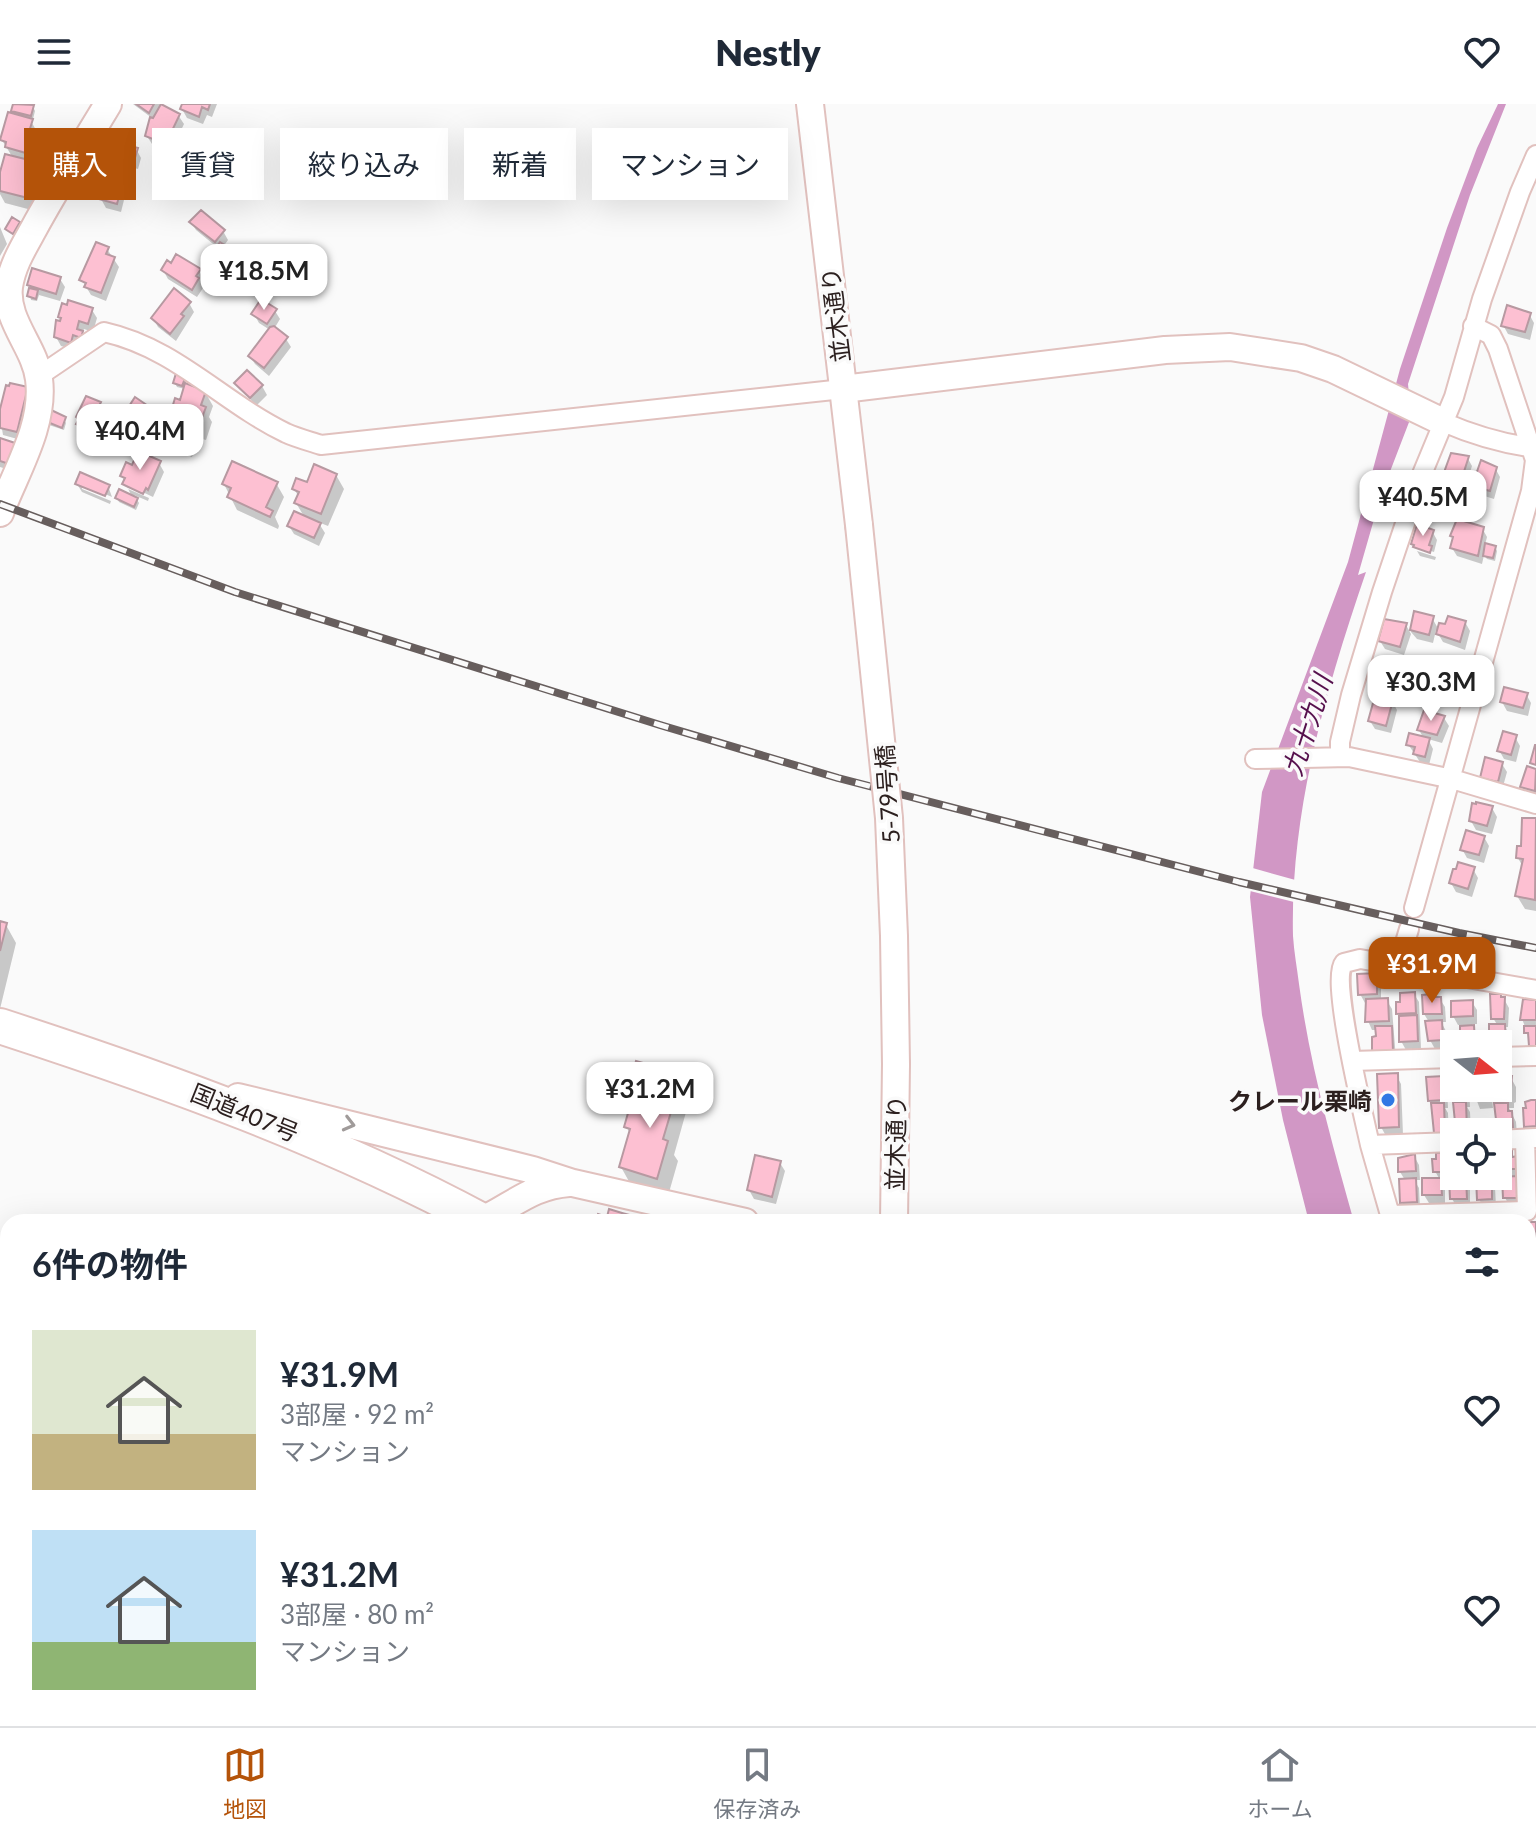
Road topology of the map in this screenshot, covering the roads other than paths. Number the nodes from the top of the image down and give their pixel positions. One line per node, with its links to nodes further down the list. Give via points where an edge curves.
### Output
1 (108, 104): 5 (street, via 38,220 9,284 11,308)
2 (810, 104): 6 (street, 並木通り)
3 (1536, 155): 4 (street)
4 (1473, 326): 7 (street, via 1454,397); 8 (street, via 1491,335 1498,349)
5 (39, 376): 6 (street, via 104,332 122,336 184,365 286,433 321,445); 9 (street, via 36,424)
6 (843, 389): 7 (street, via 1165,350 1230,347 1301,358); 10 (street, 並木通り)
7 (1441, 421): 8 (street, via 1468,433); 11 (street, via 1377,606)
8 (1532, 447): 13 (street, via 1531,491)
9 (0, 513)
10 (859, 525): 25 (street, 5-79号橋, bridge, via 889,818)
11 (1336, 756): 12 (street); 13 (street)
12 (1258, 759)
13 (1452, 779): 14 (street); 15 (street)
14 (1536, 804)
15 (1414, 908)
16 (1409, 929): 17 (street)
17 (1398, 966): 18 (street); 24 (street, via 1351,959 1340,968)
18 (1536, 990)
19 (0, 1026): 26 (highway, 国道407号)
20 (0, 1050): 31 (highway, 国道407号, via 196,1114)
21 (1536, 1056): 22 (street)
22 (1512, 1057)
23 (1440, 1058): 24 (street)
24 (1352, 1061): 29 (street)
25 (896, 1064): 35 (street, 並木通り)
26 (191, 1090): 30 (street, one-way to 30, via 226,1094); 32 (highway, 国道407号, via 305,1136)
27 (1530, 1138): 37 (street, via 1527,1211)
28 (1440, 1142): 29 (street)
29 (1370, 1145): 36 (street)
30 (573, 1183): 33 (street, via 532,1191); 34 (street)
31 (427, 1214)
32 (465, 1214)
33 (494, 1214)
34 (710, 1214)
35 (894, 1214)
36 (1391, 1214)
37 (1469, 1214)

